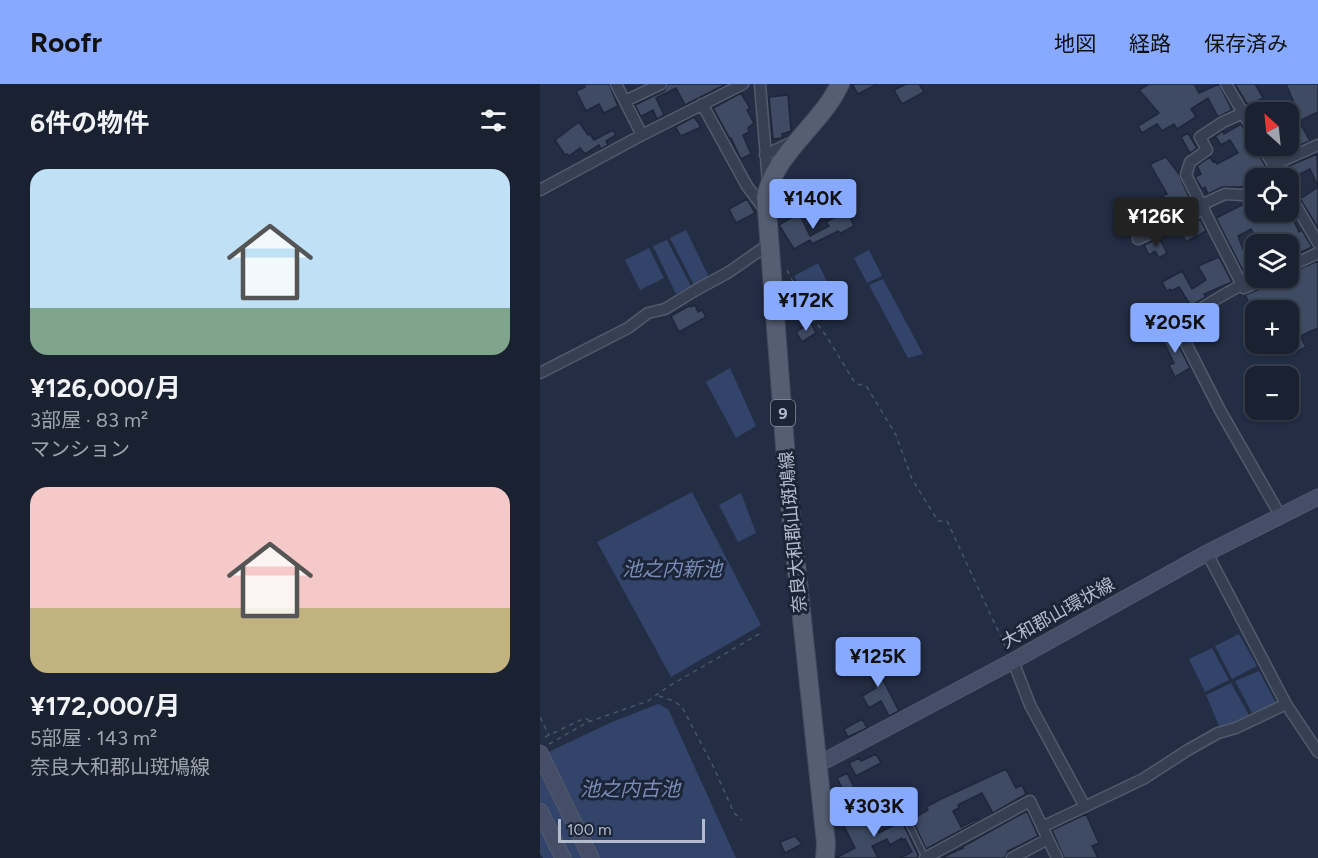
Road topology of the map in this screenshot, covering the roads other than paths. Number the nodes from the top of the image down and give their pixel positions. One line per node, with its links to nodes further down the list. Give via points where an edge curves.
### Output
1 (616, 84): 8 (street)
2 (661, 84): 8 (street)
3 (743, 84): 7 (street)
4 (760, 84): 15 (street)
5 (840, 84): 13 (main road, 奈良大和郡山斑鳩線 / 9)
6 (1226, 84): 10 (street)
7 (722, 89): 9 (street)
8 (625, 101): 12 (street)
9 (702, 104): 12 (street); 24 (street, via 747,186)
10 (1243, 113): 11 (street); 22 (street, via 1200,137 1208,150 1190,162 1186,175)
11 (1245, 116)
12 (642, 135): 20 (street)
13 (801, 137): 15 (street); 19 (main road, 奈良大和郡山斑鳩線 / 9)
14 (1318, 145): 17 (street)
15 (765, 155): 19 (street)
16 (1268, 156): 17 (street)
17 (1273, 165): 18 (street)
18 (1275, 168)
19 (768, 186): 24 (main road, 奈良大和郡山斑鳩線 / 9)
20 (540, 190)
21 (1245, 194): 22 (street, via 1225,194)
22 (1203, 207): 26 (street); 30 (street)
23 (1299, 209): 25 (street)
24 (767, 213): 27 (main road, 奈良大和郡山斑鳩線 / 9)
25 (1316, 235)
26 (1138, 239)
27 (769, 244): 32 (street, via 665,309 648,314); 40 (main road, 奈良大和郡山斑鳩線 / 9, via 789,498)
28 (1318, 253): 29 (street)
29 (1299, 262)
30 (1242, 285): 31 (street); 34 (street, via 1176,324)
31 (1245, 288)
32 (540, 373)
33 (1318, 497): 34 (main road, 大和郡山環状線)
34 (1281, 515): 35 (main road, 大和郡山環状線)
35 (1207, 553): 36 (main road, 大和郡山環状線); 37 (street)
36 (1013, 661): 40 (main road, 大和郡山環状線); 41 (street, via 1030,705)
37 (1286, 704): 39 (street); 41 (street, via 1218,733 1143,779)
38 (542, 751): 48 (main road)
39 (1318, 752)
40 (817, 765): 46 (main road, 奈良大和郡山斑鳩線 / 9)
41 (1084, 806): 44 (street)
42 (540, 812): 47 (main road)
43 (905, 816): 49 (lane)
44 (1042, 827): 45 (street); 49 (street, via 1030,801)
45 (1048, 839): 50 (street); 51 (street)
46 (828, 853)
47 (563, 858)
48 (591, 858)
49 (925, 858)
50 (1012, 858)
51 (1057, 858)

